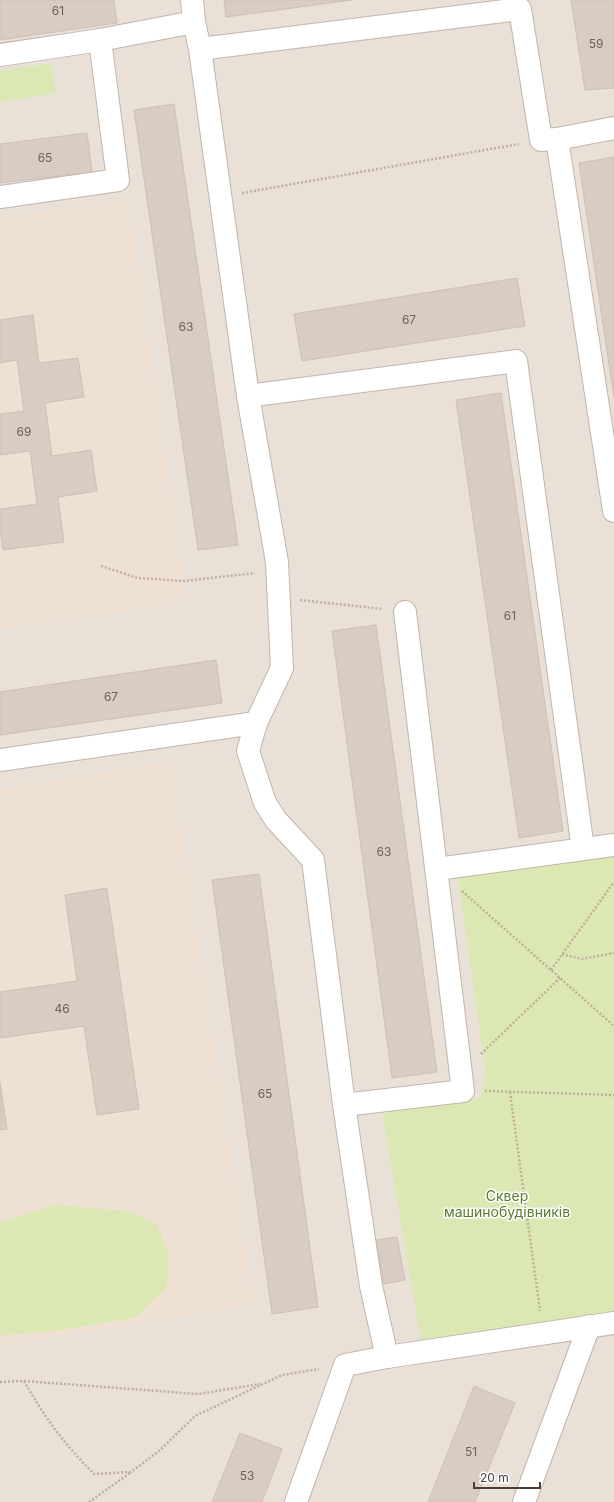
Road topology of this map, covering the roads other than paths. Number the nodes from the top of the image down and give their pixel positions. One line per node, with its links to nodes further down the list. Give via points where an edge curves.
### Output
1 (192, 0): 2 (lane)
2 (194, 22): 3 (lane); 4 (lane)
3 (100, 40): 5 (lane); 8 (lane, via 118,180)
4 (200, 49): 7 (lane, via 520,9); 9 (lane)
5 (0, 55)
6 (614, 128): 7 (lane)
7 (549, 139): 10 (lane)
8 (0, 197)
9 (248, 396): 12 (lane, via 278,570 282,668); 15 (lane, via 516,361)
10 (614, 511)
11 (405, 612): 16 (lane)
12 (256, 723): 13 (lane); 17 (lane, via 248,751 265,803 276,820 313,860)
13 (0, 760)
14 (614, 845): 15 (lane)
15 (583, 849): 16 (lane)
16 (437, 869): 17 (lane, via 462,1082)
17 (344, 1106): 20 (lane, via 371,1286)
18 (614, 1323): 19 (lane)
19 (589, 1326): 20 (lane); 22 (lane)
20 (387, 1357): 21 (lane, via 345,1366)
21 (296, 1502)
22 (524, 1502)

